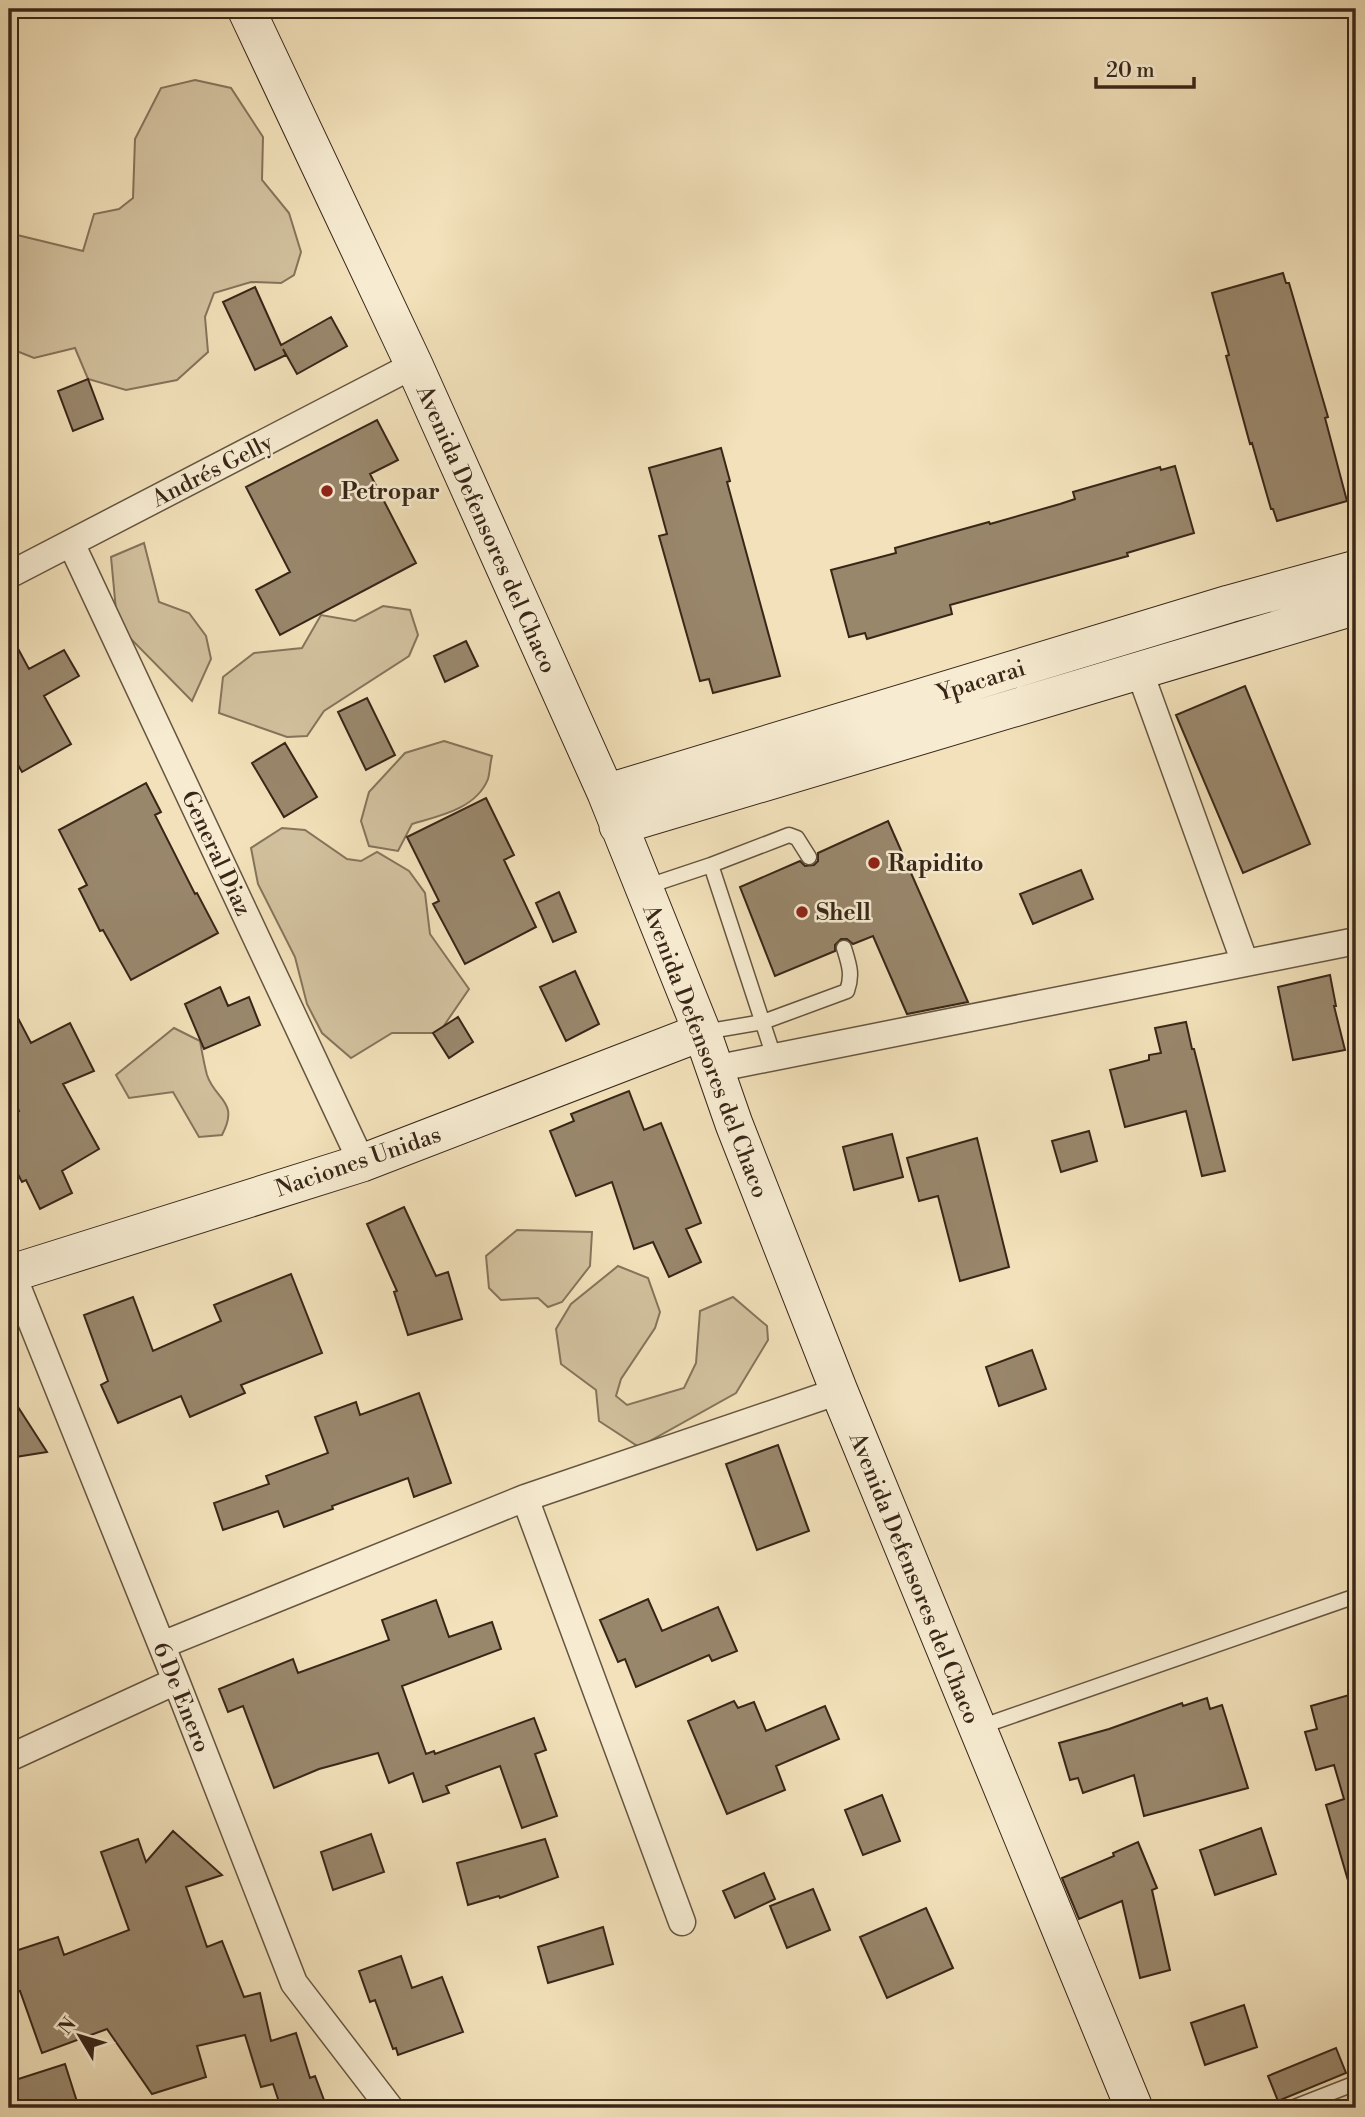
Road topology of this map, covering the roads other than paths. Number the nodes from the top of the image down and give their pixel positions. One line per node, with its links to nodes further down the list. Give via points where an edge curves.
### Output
1 (246, 9): 2 (main road, Avenida Defensores del Chaco)
2 (414, 365): 3 (street, Andrés Gelly); 9 (main road, Avenida Defensores del Chaco)
3 (71, 543): 5 (street, Andrés Gelly); 20 (street, General Diaz)
4 (1356, 569): 8 (main road, Ypacarai, via 1216,608)
5 (9, 575)
6 (1356, 606): 7 (main road, Ypacarai)
7 (1139, 670): 8 (main road, Ypacarai); 15 (street)
8 (832, 744): 9 (main road, Ypacarai)
9 (612, 809): 12 (main road, Avenida Defensores del Chaco)
10 (809, 857): 11 (lane, via 797,838 789,835)
11 (711, 865): 12 (lane); 16 (lane)
12 (643, 888): 17 (main road, Avenida Defensores del Chaco)
13 (1356, 941): 15 (street)
14 (844, 948): 16 (lane, via 851,973 846,991)
15 (1245, 963): 18 (street)
16 (763, 1022): 17 (lane); 18 (lane)
17 (702, 1032): 19 (main road, Avenida Defensores del Chaco); 20 (main road, Naciones Unidas)
18 (774, 1057): 19 (street)
19 (714, 1069): 22 (main road, Avenida Defensores del Chaco)
20 (362, 1163): 21 (main road, Naciones Unidas)
21 (10, 1271): 25 (street, 6 De Enero)
22 (839, 1391): 23 (street); 27 (main road, Avenida Defensores del Chaco)
23 (524, 1498): 25 (street); 29 (street)
24 (1356, 1597): 27 (lane)
25 (162, 1645): 26 (street, 6 De Enero)
26 (176, 1681): 28 (street); 31 (street, 6 De Enero, via 294,1983)
27 (977, 1728): 32 (main road, Avenida Defensores del Chaco)
28 (9, 1758)
29 (682, 1922)
30 (1356, 2083): 33 (lane)
31 (390, 2108)
32 (1133, 2108)
33 (1292, 2108)

